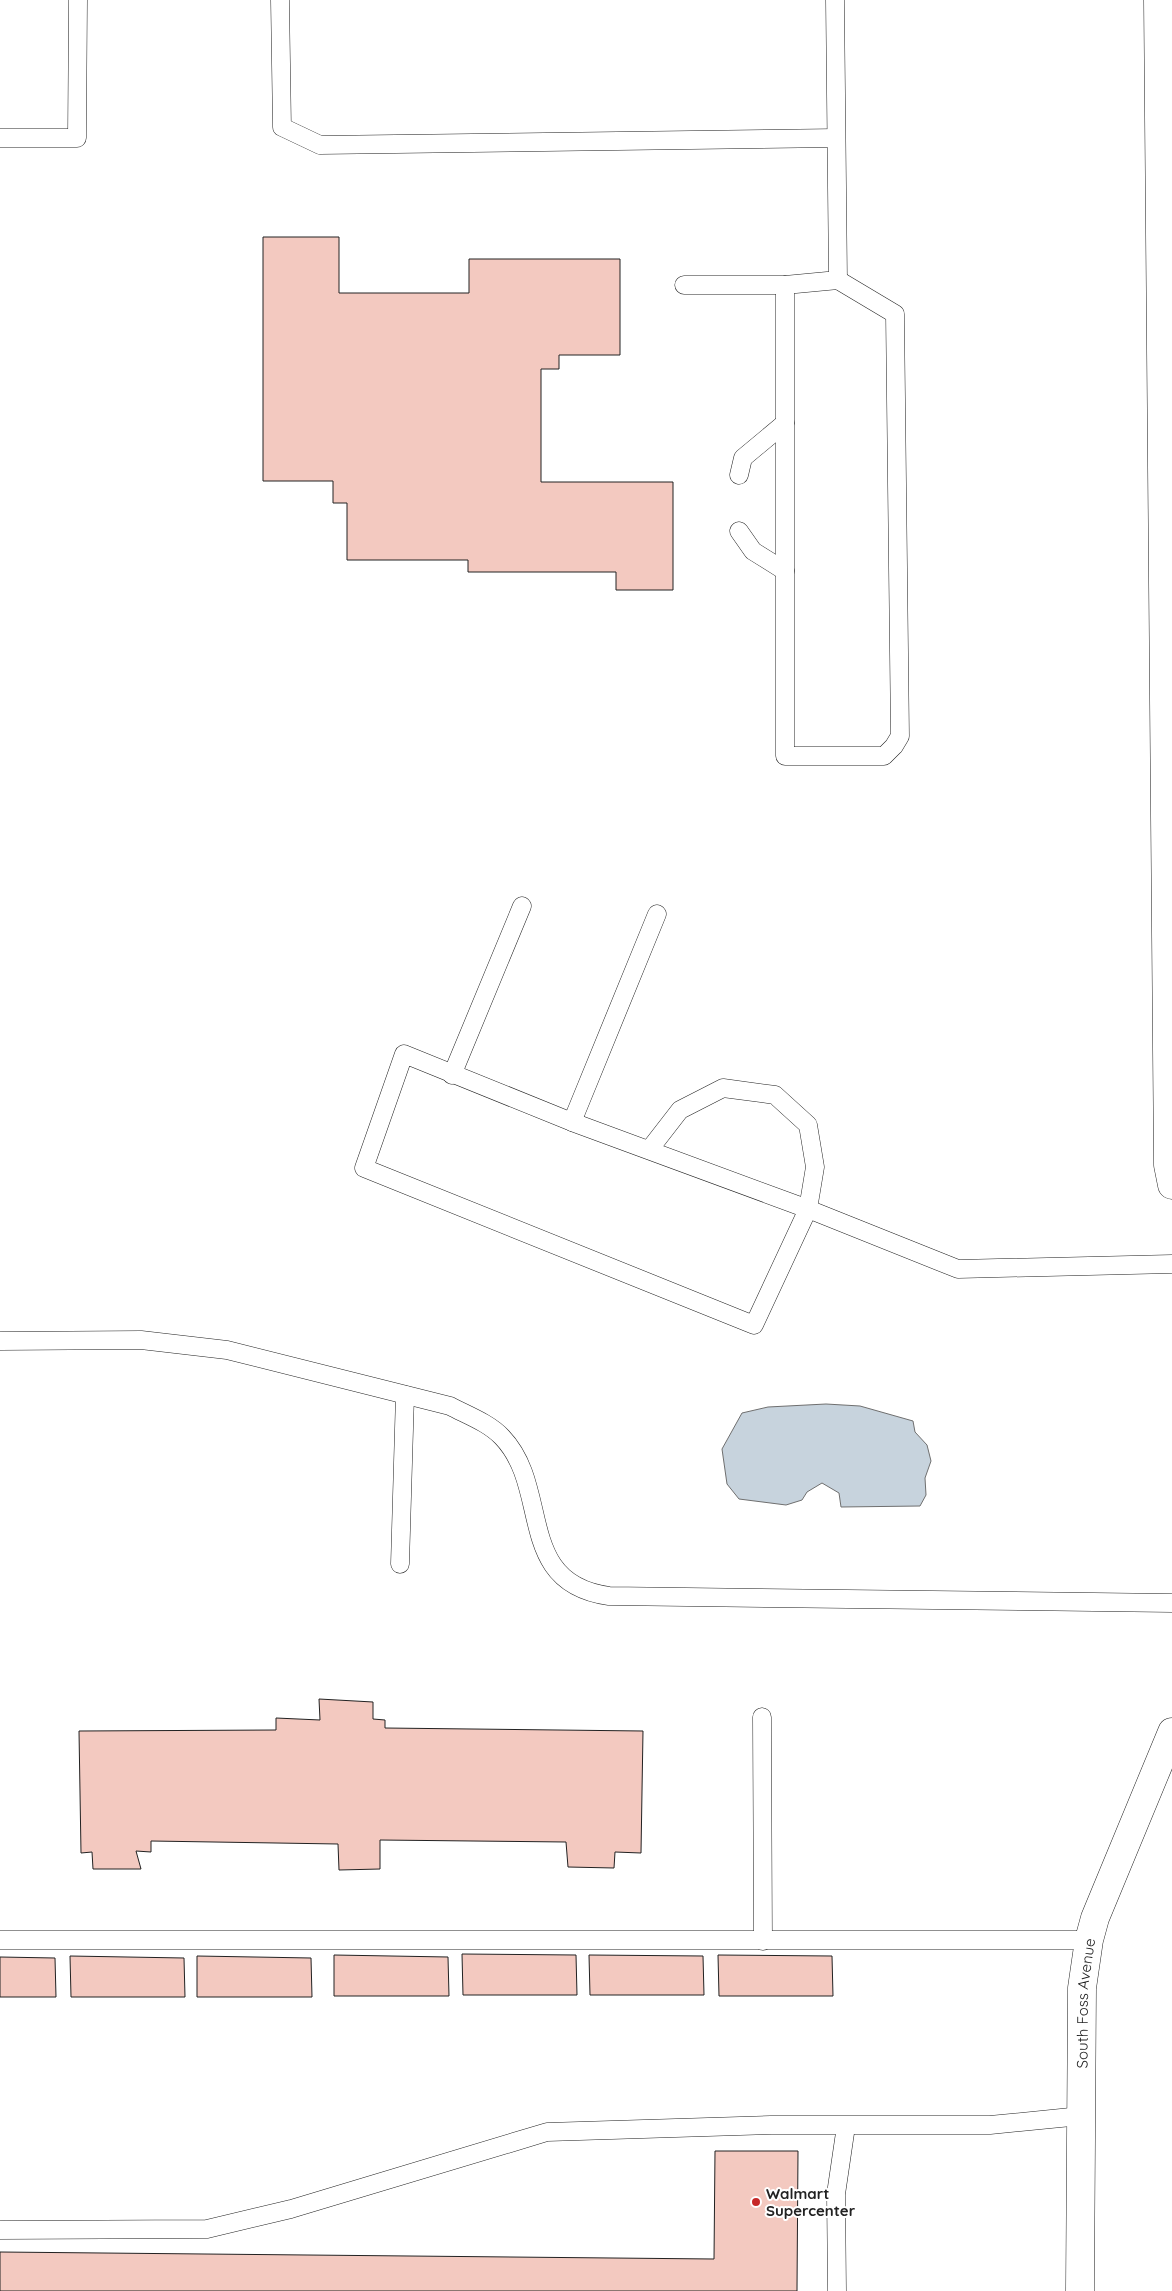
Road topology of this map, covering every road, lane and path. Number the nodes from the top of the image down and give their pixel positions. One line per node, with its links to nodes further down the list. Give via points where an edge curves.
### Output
1 (78, 0): 5 (lane, via 77,138)
2 (280, 0): 6 (lane, via 282,127 320,146)
3 (835, 0): 6 (lane)
4 (1158, 0): 19 (street, via 1168,1165)
5 (0, 138)
6 (836, 138): 7 (lane)
7 (838, 280): 9 (lane); 13 (lane, via 895,314 900,736 884,756 785,756)
8 (684, 285): 9 (lane)
9 (785, 285): 10 (lane)
10 (785, 423): 11 (lane, via 743,458); 13 (lane)
11 (739, 475)
12 (739, 531): 13 (lane, via 753,551)
13 (785, 571)
14 (522, 906): 16 (lane)
15 (657, 914): 17 (lane)
16 (452, 1075): 17 (lane); 20 (lane, via 404,1054 364,1168 754,1325)
17 (572, 1122): 18 (lane)
18 (649, 1150): 20 (lane); 20 (lane, via 680,1110 723,1088 776,1096 808,1125 815,1167)
19 (1172, 1185)
20 (808, 1209): 21 (lane, via 958,1269)
21 (1172, 1264)
22 (0, 1342): 23 (lane, via 141,1340 226,1350)
23 (405, 1395): 24 (lane); 25 (lane, via 450,1406 502,1437 528,1486 541,1544 556,1570 572,1584 590,1593 609,1596)
24 (400, 1564)
25 (1172, 1603)
26 (762, 1717): 30 (lane)
27 (1172, 1732): 29 (street, South Foss Avenue, via 1095,1918)
28 (0, 1940): 30 (lane)
29 (1089, 1940): 30 (lane); 31 (street, South Foss Avenue, via 1082,1988)
30 (763, 1941)
31 (1081, 2116): 32 (lane, via 990,2126); 35 (street, South Foss Avenue)
32 (846, 2126): 33 (lane, via 547,2132 291,2209 207,2229); 34 (lane, via 836,2194)
33 (0, 2230)
34 (837, 2291)
35 (1080, 2291)

